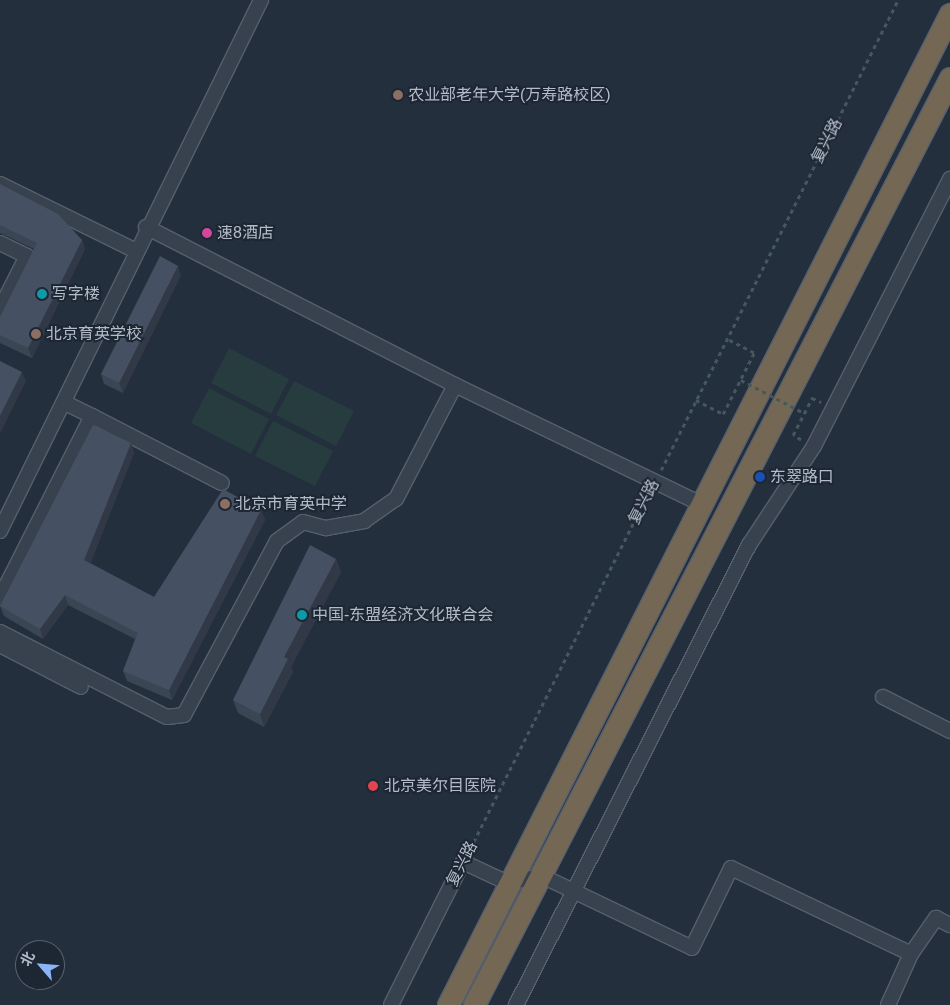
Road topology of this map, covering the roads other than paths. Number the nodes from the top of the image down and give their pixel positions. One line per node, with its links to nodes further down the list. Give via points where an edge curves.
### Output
1 (261, 0): 6 (street)
2 (950, 14): 14 (highway)
3 (950, 78): 22 (highway)
4 (950, 179): 24 (street, via 814,446 749,545)
5 (0, 184): 8 (street)
6 (146, 227): 8 (street); 10 (street)
7 (0, 243): 9 (street, via 27,256)
8 (136, 251): 11 (street)
9 (0, 309)
10 (455, 385): 14 (street); 17 (street, via 396,499 364,521 326,528 303,522 277,541 184,715 167,717)
11 (65, 403): 12 (street); 15 (street)
12 (92, 416): 13 (street); 16 (street)
13 (222, 483)
14 (701, 504): 23 (highway)
15 (0, 531)
16 (0, 598)
17 (0, 632)
18 (0, 646): 19 (street)
19 (81, 687)
20 (884, 698): 21 (street)
21 (950, 731)
22 (542, 876): 23 (street); 24 (street); 29 (highway)
23 (508, 883): 27 (street, 复兴路, via 463,862); 28 (highway)
24 (574, 890): 26 (street, via 692,948 731,868); 30 (street)
25 (950, 925): 26 (street, via 936,918)
26 (911, 954): 31 (street)
27 (392, 1005)
28 (448, 1005)
29 (474, 1005)
30 (516, 1005)
31 (888, 1005)

